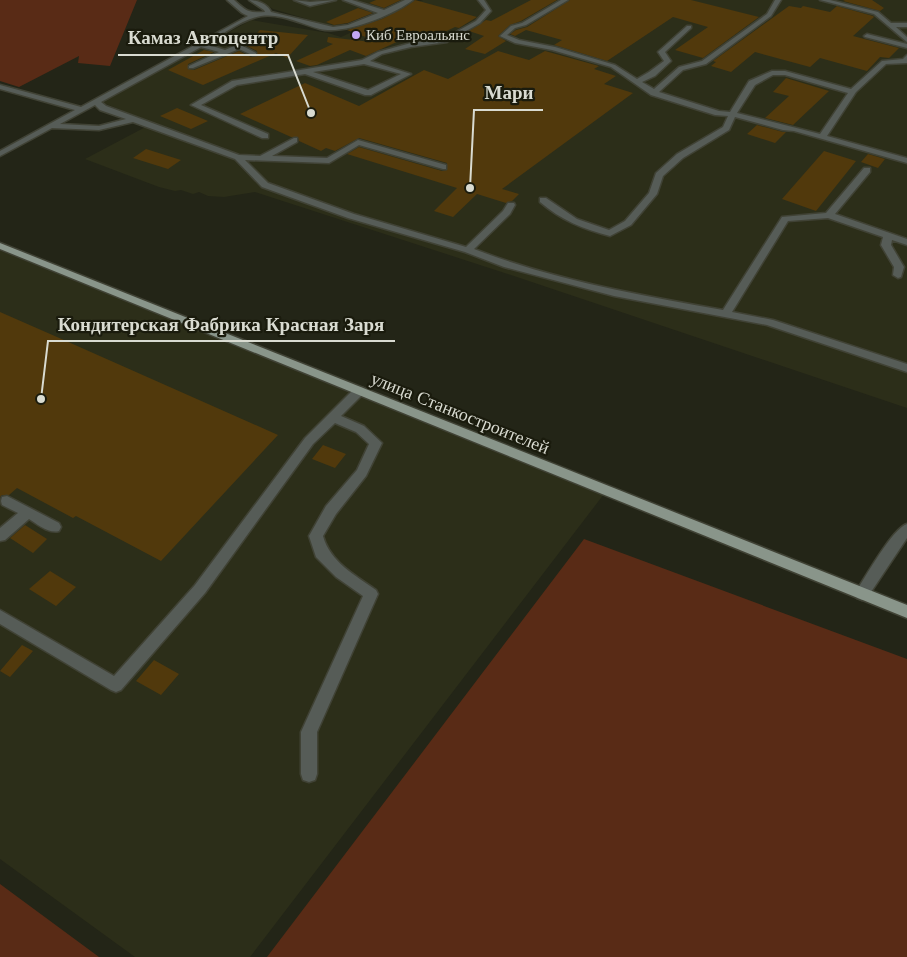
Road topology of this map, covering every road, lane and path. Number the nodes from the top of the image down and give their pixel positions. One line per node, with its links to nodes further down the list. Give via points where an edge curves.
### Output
1 (230, 0): 13 (street)
2 (252, 0): 12 (street)
3 (297, 0): 4 (street, via 310,4)
4 (333, 0)
5 (346, 0): 11 (street)
6 (410, 0): 11 (street)
7 (481, 0): 24 (street, via 489,10 478,22 445,41 410,45)
8 (565, 0): 27 (street, via 513,27 503,36 613,66)
9 (778, 0): 30 (street, via 770,15 704,63 681,68)
10 (823, 0): 14 (street, via 876,13)
11 (383, 12): 12 (street, via 334,29)
12 (268, 13): 13 (street)
13 (254, 16): 19 (street)
14 (890, 25): 15 (street); 18 (street)
15 (907, 25)
16 (689, 27): 27 (street, via 660,52 668,61)
17 (867, 36): 20 (street)
18 (907, 40)
19 (200, 44): 21 (street); 31 (street)
20 (907, 46)
21 (225, 52): 22 (street, via 239,46); 25 (street)
22 (254, 54)
23 (907, 57): 29 (street, via 905,61 884,62)
24 (364, 62): 26 (street); 26 (street, via 407,74 368,93)
25 (191, 67)
26 (306, 72): 36 (street, via 235,83 195,105)
27 (636, 82): 30 (street)
28 (0, 87): 32 (street)
29 (853, 91): 33 (street, via 785,73 772,73 752,83); 37 (street)
30 (654, 93): 33 (street, via 718,113)
31 (95, 101): 32 (street); 34 (street, via 103,108)
32 (80, 109): 35 (street)
33 (732, 114): 37 (street); 45 (street, via 726,128 680,156 659,175 653,194 628,223 610,233 588,228 557,212)
34 (135, 119): 35 (street, via 99,128); 40 (street)
35 (50, 126): 39 (street)
36 (265, 136)
37 (822, 137): 42 (street)
38 (294, 140): 41 (street)
39 (0, 154)
40 (238, 157): 41 (street); 51 (street, via 265,185 351,216)
41 (262, 158): 43 (street, via 329,161 358,142)
42 (907, 161)
43 (443, 167)
44 (867, 170): 47 (street)
45 (543, 200)
46 (511, 205): 51 (street)
47 (829, 215): 48 (street); 53 (street, via 785,219)
48 (888, 235): 49 (street); 52 (street, via 886,245 899,267)
49 (907, 242)
50 (0, 246): 55 (main road, улица Станкостроителей)
51 (468, 250): 53 (street, via 507,265 614,293)
52 (898, 275)
53 (726, 314): 54 (street, via 769,322)
54 (907, 368)
55 (359, 391): 56 (street); 62 (main road, улица Станкостроителей)
56 (333, 417): 64 (street, via 309,441 200,589 116,685); 65 (street, via 360,429 376,442 362,473 331,510 316,536 321,553 341,573 371,594 309,732)
57 (7, 501): 58 (street)
58 (28, 512): 59 (street); 61 (street)
59 (54, 527)
60 (907, 529): 62 (street)
61 (0, 536)
62 (862, 594): 63 (main road, улица Станкостроителей)
63 (907, 612)
64 (0, 616)
65 (309, 774)

